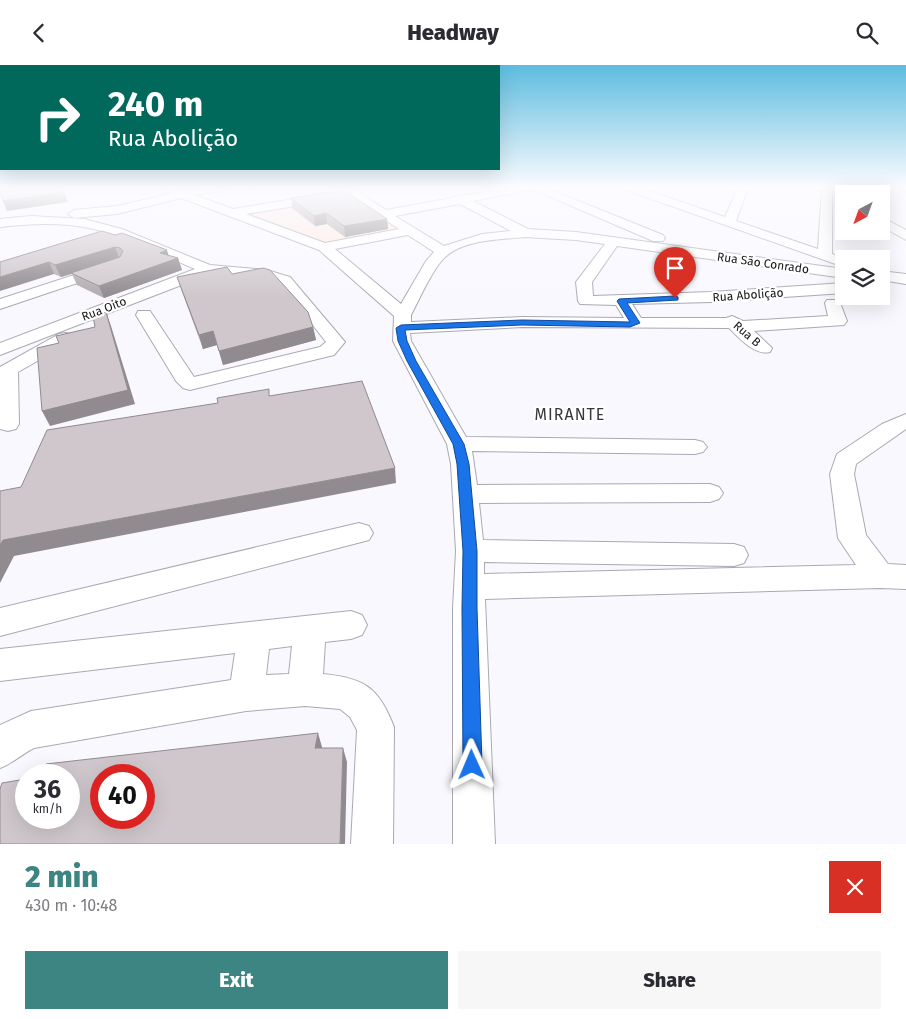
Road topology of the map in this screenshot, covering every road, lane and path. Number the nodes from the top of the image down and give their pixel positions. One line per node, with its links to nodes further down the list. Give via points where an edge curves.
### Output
1 (89, 224): 10 (street)
2 (263, 224): 15 (street)
3 (399, 224): 9 (street)
4 (508, 224): 11 (street)
5 (619, 224): 16 (street)
6 (736, 224): 18 (street)
7 (827, 224): 18 (street)
8 (890, 226): 12 (street)
9 (409, 231): 15 (street); 17 (street)
10 (117, 232): 13 (street); 21 (street)
11 (525, 233): 14 (street, Rua São Conrado); 17 (street, Rua São Conrado, via 482,238)
12 (906, 236)
13 (90, 240)
14 (614, 241): 16 (street, Rua São Conrado); 27 (street, Rua Abolição, via 584,283 586,301)
15 (324, 247): 32 (street)
16 (670, 248): 22 (street, Rua São Conrado)
17 (443, 251): 32 (street, via 433,261)
18 (825, 256): 19 (street)
19 (835, 260)
20 (119, 264): 29 (street)
21 (208, 269): 30 (street, Rua Oito); 31 (street, via 267,274 285,280 336,342 327,351 190,384)
22 (835, 271)
23 (890, 278): 24 (street)
24 (905, 279)
25 (835, 290): 26 (street, Rua Abolição)
26 (711, 297): 27 (street, Rua Abolição); 33 (street, Rua B)
27 (621, 301): 34 (street)
28 (835, 302): 33 (street, via 838,321)
29 (0, 304)
30 (102, 310): 37 (street, Rua Oito); 39 (street, via 86,327 8,370)
31 (144, 315)
32 (402, 321): 34 (street); 40 (street, via 402,341)
33 (732, 321): 34 (street); 36 (street, Rua B)
34 (633, 324): 35 (street)
35 (693, 328)
36 (764, 348)
37 (0, 349)
38 (906, 421): 47 (street, via 892,426 845,460 842,474 852,538)
39 (8, 424)
40 (459, 444): 41 (street); 43 (street)
41 (695, 447)
42 (710, 493): 43 (street)
43 (466, 494): 45 (street)
44 (359, 533): 49 (street)
45 (470, 551): 46 (street); 48 (street)
46 (734, 555)
47 (893, 577): 48 (street)
48 (470, 587): 58 (street)
49 (0, 622)
50 (351, 625): 51 (street)
51 (310, 629): 52 (street); 54 (street)
52 (254, 636): 53 (street); 55 (street)
53 (0, 665)
54 (305, 689): 55 (street); 57 (street, via 347,693 363,705 376,727)
55 (246, 694): 56 (street, via 31,730 8,741)
56 (0, 749)
57 (372, 844)
58 (474, 844)

